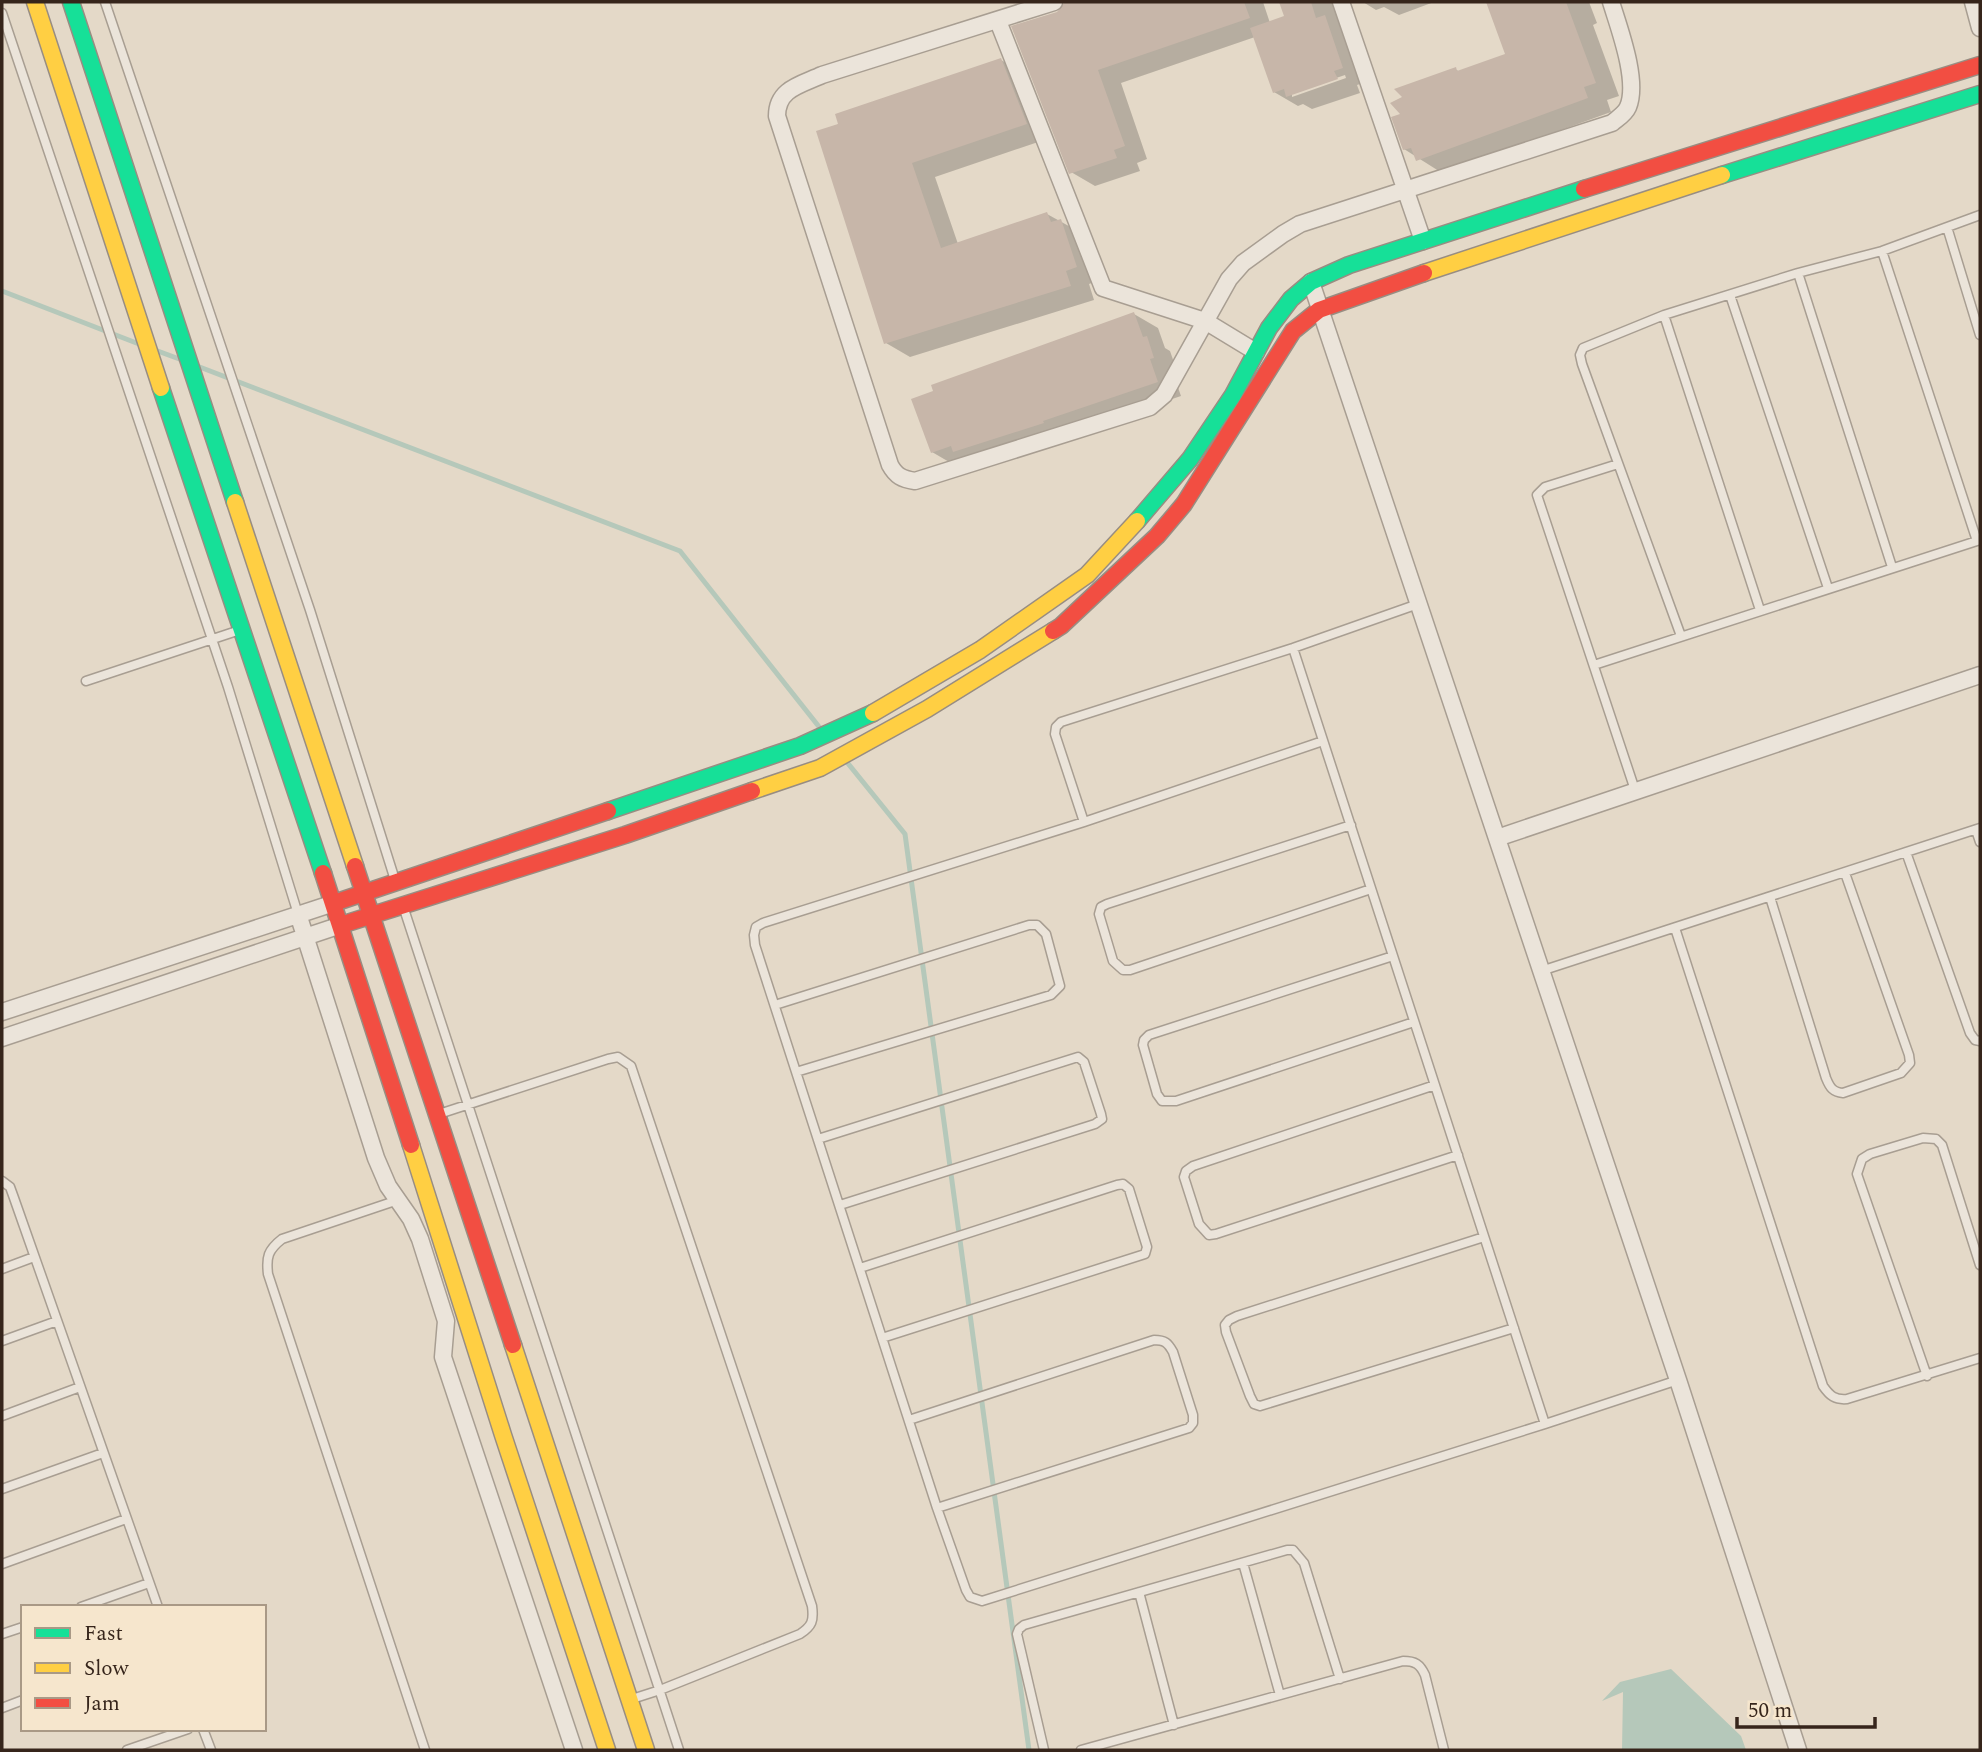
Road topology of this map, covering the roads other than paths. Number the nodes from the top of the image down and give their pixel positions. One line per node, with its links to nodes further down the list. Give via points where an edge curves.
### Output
1 (35, 2): 32 (street)
2 (71, 2): 50 (street)
3 (105, 2): 48 (lane, via 310,610)
4 (1054, 2): 9 (street)
5 (1341, 2): 13 (street)
6 (1611, 2): 13 (street, via 1630,70 1629,104 1623,114 1612,123)
7 (1973, 2): 10 (street)
8 (2, 13): 34 (lane)
9 (998, 21): 23 (street, via 1103,288); 23 (street, via 822,75 789,90 777,105 895,474 915,481 1150,407 1164,395)
10 (1980, 28)
11 (1980, 65): 16 (street)
12 (1980, 94): 21 (street, via 1609,211)
13 (1405, 188): 16 (street); 23 (street, via 1283,234 1236,270)
14 (1980, 215): 15 (lane)
15 (1947, 227): 17 (lane); 24 (lane)
16 (1423, 240): 19 (street)
17 (1882, 251): 18 (lane); 27 (lane)
18 (1798, 273): 20 (lane); 28 (lane)
19 (1311, 282): 21 (street); 25 (street, via 1275,320)
20 (1730, 295): 22 (lane); 29 (lane)
21 (1319, 310): 30 (street); 53 (street, via 1293,331 1184,504 1072,618 927,709 820,768)
22 (1664, 315): 26 (lane, via 1590,344 1580,355); 31 (lane)
23 (1205, 321): 25 (street)
24 (1980, 335)
25 (1256, 352): 48 (street, via 1233,396 1153,504 1087,575 980,650 881,709 782,753)
26 (1618, 464): 33 (lane); 36 (lane, via 1545,487 1538,495)
27 (1979, 540): 28 (lane)
28 (1892, 568): 29 (lane)
29 (1828, 589): 31 (lane)
30 (1418, 604): 35 (lane); 44 (street)
31 (1760, 610): 33 (lane)
32 (242, 629): 34 (lane); 52 (street)
33 (1681, 636): 36 (lane)
34 (211, 639): 38 (lane); 54 (lane)
35 (1293, 648): 39 (lane); 41 (lane, via 1061,722 1055,734)
36 (1594, 665): 40 (lane)
37 (1980, 675): 40 (street)
38 (86, 681)
39 (1323, 741): 41 (lane); 42 (lane)
40 (1635, 790): 44 (street)
41 (1084, 822): 62 (lane, via 756,927 755,945)
42 (1351, 825): 49 (lane); 49 (lane, via 1107,904 1099,914 1113,961 1130,970)
43 (1978, 829): 45 (lane); 46 (lane)
44 (1497, 838): 60 (street)
45 (1980, 842)
46 (1906, 852): 47 (lane); 67 (lane, via 1970,1034)
47 (1846, 873): 51 (lane); 51 (lane, via 1910,1063 1901,1073 1843,1093 1829,1087)
48 (396, 883): 50 (street); 53 (lane)
49 (1371, 889): 59 (lane)
50 (364, 893): 52 (street); 55 (street)
51 (1770, 897): 57 (lane)
52 (334, 903): 54 (street); 56 (street)
53 (403, 905): 55 (street); 70 (lane)
54 (298, 915): 58 (street); 61 (street)
55 (372, 915): 56 (street); 71 (street)
56 (341, 925): 58 (street); 118 (street)
57 (1675, 928): 60 (lane); 87 (lane, via 1823,1386 1838,1400)
58 (306, 937): 65 (street); 75 (street, via 376,1158)
59 (1393, 956): 64 (lane); 64 (lane, via 1149,1035 1143,1045 1157,1094 1162,1101 1176,1101)
60 (1541, 971): 88 (street)
61 (31, 1002): 63 (street); 65 (street)
62 (775, 1005): 68 (lane); 68 (lane, via 1029,925 1037,925 1046,934 1060,979 1052,995)
63 (2, 1012)
64 (1414, 1022): 69 (lane)
65 (39, 1025): 66 (street)
66 (2, 1038)
67 (1980, 1041)
68 (796, 1072): 72 (lane)
69 (1435, 1085): 73 (lane); 73 (lane, via 1193,1166 1184,1177 1199,1224 1209,1235 1216,1234)
70 (468, 1105): 71 (lane); 106 (lane); 106 (lane, via 618,1057 631,1066 812,1606 814,1619 800,1634)
71 (437, 1114): 108 (street)
72 (818, 1139): 76 (lane); 76 (lane, via 1078,1057 1084,1062 1100,1122)
73 (1458, 1155): 77 (lane)
74 (2, 1181): 78 (lane, via 10,1187)
75 (398, 1200): 116 (lane, via 282,1239 266,1258); 117 (street, via 420,1239 444,1311 443,1357)
76 (840, 1205): 80 (lane)
77 (1484, 1237): 83 (lane); 83 (lane, via 1237,1316 1225,1325 1226,1332 1250,1396 1260,1406)
78 (34, 1257): 81 (lane); 82 (lane)
79 (1980, 1265): 87 (lane, via 1942,1145 1936,1139 1923,1138 1862,1159 1857,1174)
80 (860, 1268): 84 (lane); 84 (lane, via 1117,1185 1129,1189 1147,1247 1145,1254)
81 (2, 1269)
82 (57, 1321): 85 (lane); 89 (lane)
83 (1514, 1328): 92 (lane)
84 (883, 1338): 91 (lane)
85 (2, 1341)
86 (1980, 1358): 87 (lane)
87 (1927, 1376)
88 (1678, 1380): 92 (lane); 124 (street)
89 (80, 1388): 90 (lane); 93 (lane)
90 (2, 1416)
91 (909, 1420): 95 (lane); 95 (lane, via 1154,1340 1169,1344 1174,1352 1193,1415 1189,1428)
92 (1545, 1424): 95 (lane, via 982,1601 970,1597 966,1590)
93 (103, 1453): 94 (lane); 96 (lane)
94 (2, 1489)
95 (937, 1508)
96 (126, 1519): 98 (lane); 99 (lane)
97 (1243, 1563): 100 (lane); 105 (lane, via 1287,1550 1300,1555); 107 (lane)
98 (2, 1564)
99 (149, 1583): 101 (lane); 102 (lane)
100 (1139, 1592): 111 (lane); 121 (lane, via 1019,1629)
101 (86, 1605)
102 (157, 1605)
103 (21, 1628): 104 (lane)
104 (2, 1634)
105 (1340, 1679): 107 (lane); 123 (lane, via 1414,1661 1424,1675)
106 (660, 1690): 108 (lane); 120 (lane)
107 (1280, 1695): 111 (lane)
108 (629, 1700): 119 (street)
109 (21, 1701): 110 (lane)
110 (2, 1708)
111 (1174, 1725): 122 (lane)
112 (182, 1731): 114 (lane)
113 (204, 1731): 115 (lane)
114 (127, 1750)
115 (211, 1750)
116 (425, 1750)
117 (574, 1750)
118 (607, 1750)
119 (646, 1750)
120 (679, 1750)
121 (1044, 1750)
122 (1081, 1750)
123 (1444, 1750)
124 (1798, 1750)

